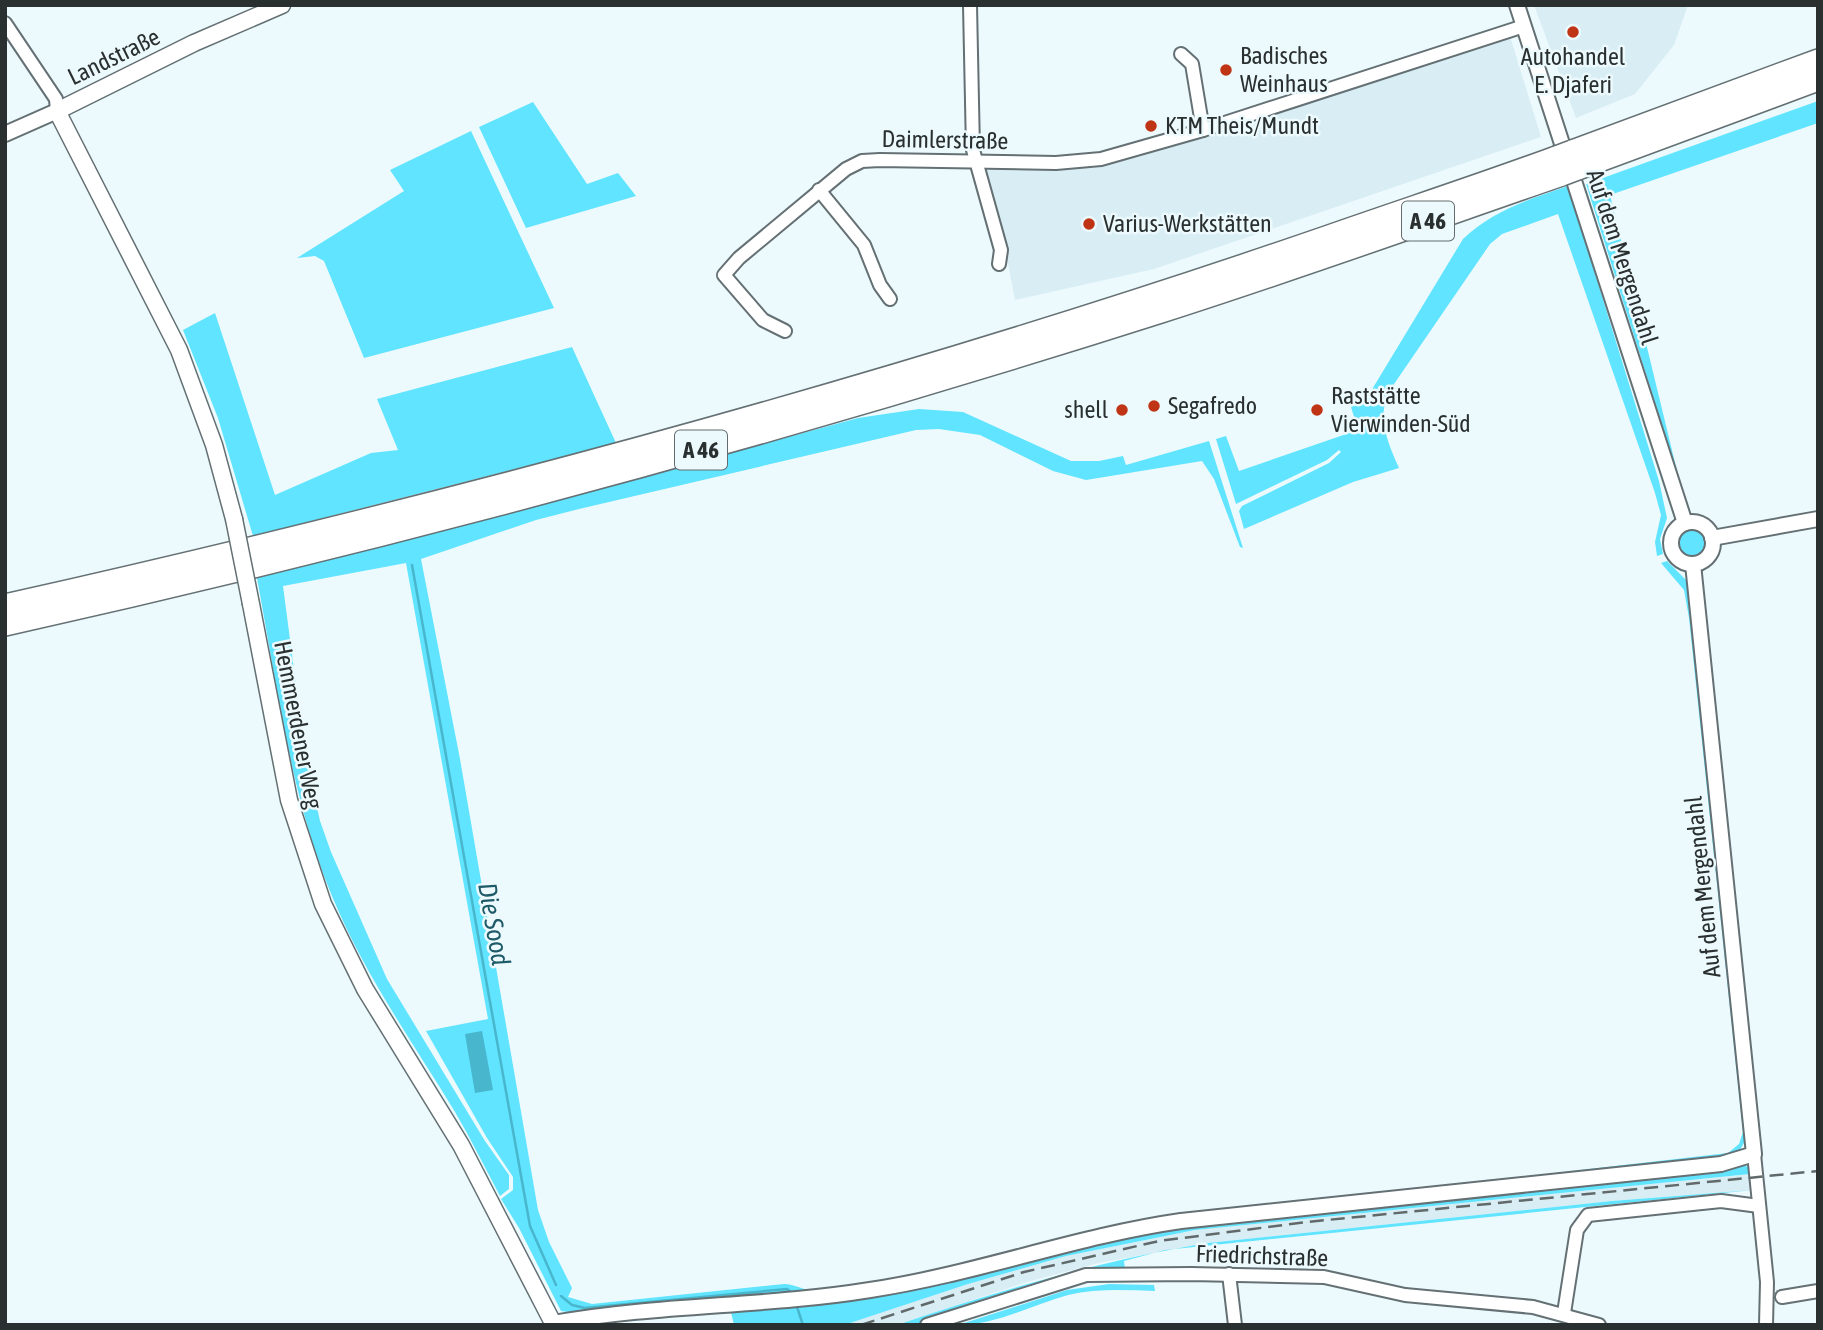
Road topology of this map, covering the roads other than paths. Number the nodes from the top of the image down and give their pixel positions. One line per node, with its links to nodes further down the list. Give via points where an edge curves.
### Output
1 (282, 5): 9 (main road, Landstraße)
2 (970, 5): 12 (street)
3 (1517, 5): 5 (street, Auf dem Mergendahl)
4 (5, 23): 9 (street, via 56,99)
5 (1524, 26): 10 (street, Daimlerstraße); 19 (street, Auf dem Mergendahl)
6 (1181, 54): 10 (street, via 1192,64)
7 (1818, 60): 13 (highway, A 46)
8 (1818, 80): 13 (highway, A 46)
9 (57, 111): 11 (street, Landstraße); 30 (main road, Hemmerdener Weg, bridge, via 175,341 214,444 234,519 289,800 323,904 365,989 461,1145)
10 (1203, 130): 12 (street, Daimlerstraße, via 1090,160)
11 (5, 134)
12 (975, 160): 14 (street, Daimlerstraße, via 862,161); 15 (street, via 1000,250)
13 (1567, 163): 22 (highway, A 46, via 1157,294 690,435 234,552); 23 (highway, A 46, via 1163,311 761,433 232,573)
14 (819, 190): 16 (street, via 864,244); 17 (street, Daimlerstraße, via 724,275 763,320)
15 (999, 264)
16 (890, 299)
17 (785, 331)
18 (1818, 519): 20 (street)
19 (1685, 523): 20 (street, via 1704,527); 21 (street, via 1675,531 1672,550 1680,560)
20 (1712, 538): 21 (street, via 1709,555)
21 (1693, 564): 24 (street, Auf dem Mergendahl)
22 (5, 605)
23 (5, 625)
24 (1754, 1154): 25 (street, Auf dem Mergendahl); 30 (street, via 1721,1164 1170,1223 868,1291)
25 (1759, 1206): 29 (street, via 1721,1201 1588,1215 1576,1234); 34 (street, Auf dem Mergendahl, via 1767,1282)
26 (1229, 1274): 29 (street, Friedrichstraße, via 1314,1276 1405,1295 1521,1305); 31 (street, Friedrichstraße, via 1076,1277); 32 (street)
27 (1818, 1291): 28 (street)
28 (1782, 1297)
29 (1560, 1317): 33 (street, Friedrichstraße)
30 (554, 1324)
31 (928, 1325)
32 (1235, 1325)
33 (1599, 1325)
34 (1766, 1325)

